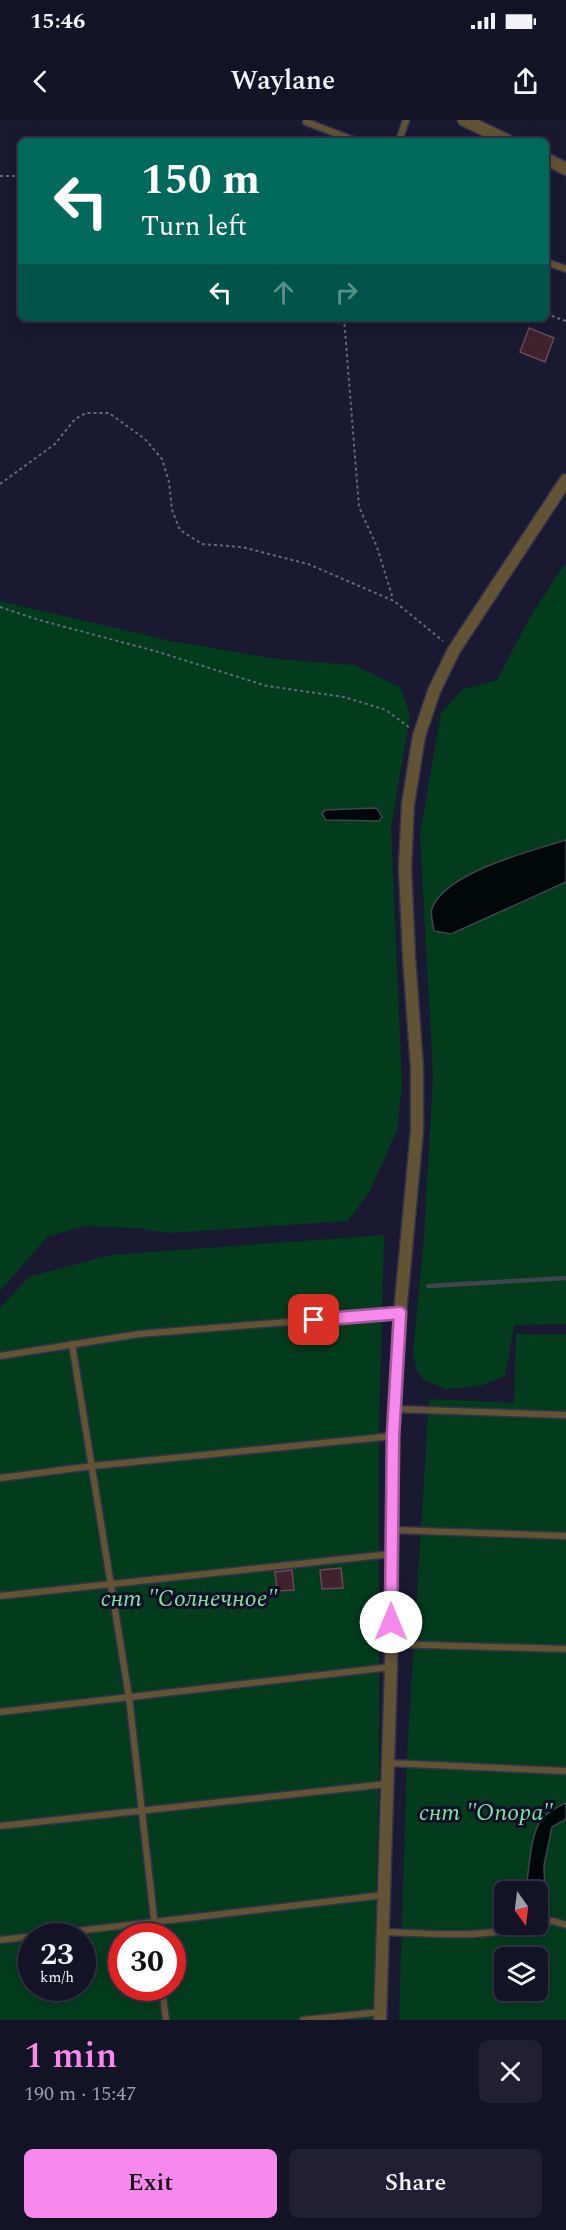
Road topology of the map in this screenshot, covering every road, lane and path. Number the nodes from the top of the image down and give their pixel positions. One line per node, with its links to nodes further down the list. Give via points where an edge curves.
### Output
1 (406, 120): 5 (lane)
2 (464, 120): 6 (street)
3 (306, 122): 4 (lane)
4 (348, 138)
5 (400, 138)
6 (502, 138)
7 (549, 160): 8 (street)
8 (566, 169)
9 (0, 176): 10 (path)
10 (18, 176)
11 (549, 263): 12 (lane)
12 (566, 269)
13 (549, 315): 15 (path)
14 (344, 321): 18 (path, via 359,507)
15 (566, 321)
16 (566, 480): 20 (street)
17 (0, 484): 18 (path, via 55,444 75,419 86,413 108,413 145,440 162,459 180,530 202,544 242,547 308,564)
18 (394, 601): 20 (path)
19 (0, 607): 21 (path, via 267,686 344,697 386,710)
20 (454, 651): 21 (street, via 434,691)
21 (419, 736): 22 (street, via 408,804 405,868 417,1130)
22 (400, 1313): 23 (lane, via 139,1334); 25 (street)
23 (72, 1344): 24 (lane); 28 (lane)
24 (0, 1356)
25 (394, 1409): 26 (lane); 27 (street)
26 (566, 1415)
27 (393, 1436): 28 (lane); 30 (street)
28 (93, 1466): 29 (lane); 33 (lane)
29 (0, 1478)
30 (391, 1530): 31 (lane); 32 (street)
31 (566, 1536)
32 (391, 1554): 33 (lane); 35 (street)
33 (112, 1583): 34 (lane); 38 (lane)
34 (0, 1596)
35 (391, 1644): 36 (lane); 37 (street)
36 (566, 1649)
37 (391, 1667): 38 (lane); 40 (street)
38 (129, 1697): 39 (lane); 43 (lane)
39 (0, 1712)
40 (388, 1762): 41 (lane); 42 (street)
41 (566, 1771)
42 (388, 1784): 43 (lane); 45 (street)
43 (142, 1809): 44 (lane); 47 (lane)
44 (0, 1826)
45 (384, 1894): 47 (lane); 49 (street)
46 (548, 1921): 48 (lane)
47 (155, 1922): 51 (lane)
48 (566, 1925)
49 (383, 1932): 50 (lane); 53 (street)
50 (494, 1932)
51 (0, 1940)
52 (164, 2001): 54 (lane)
53 (381, 2016): 55 (lane)
54 (166, 2020)
55 (303, 2020)

